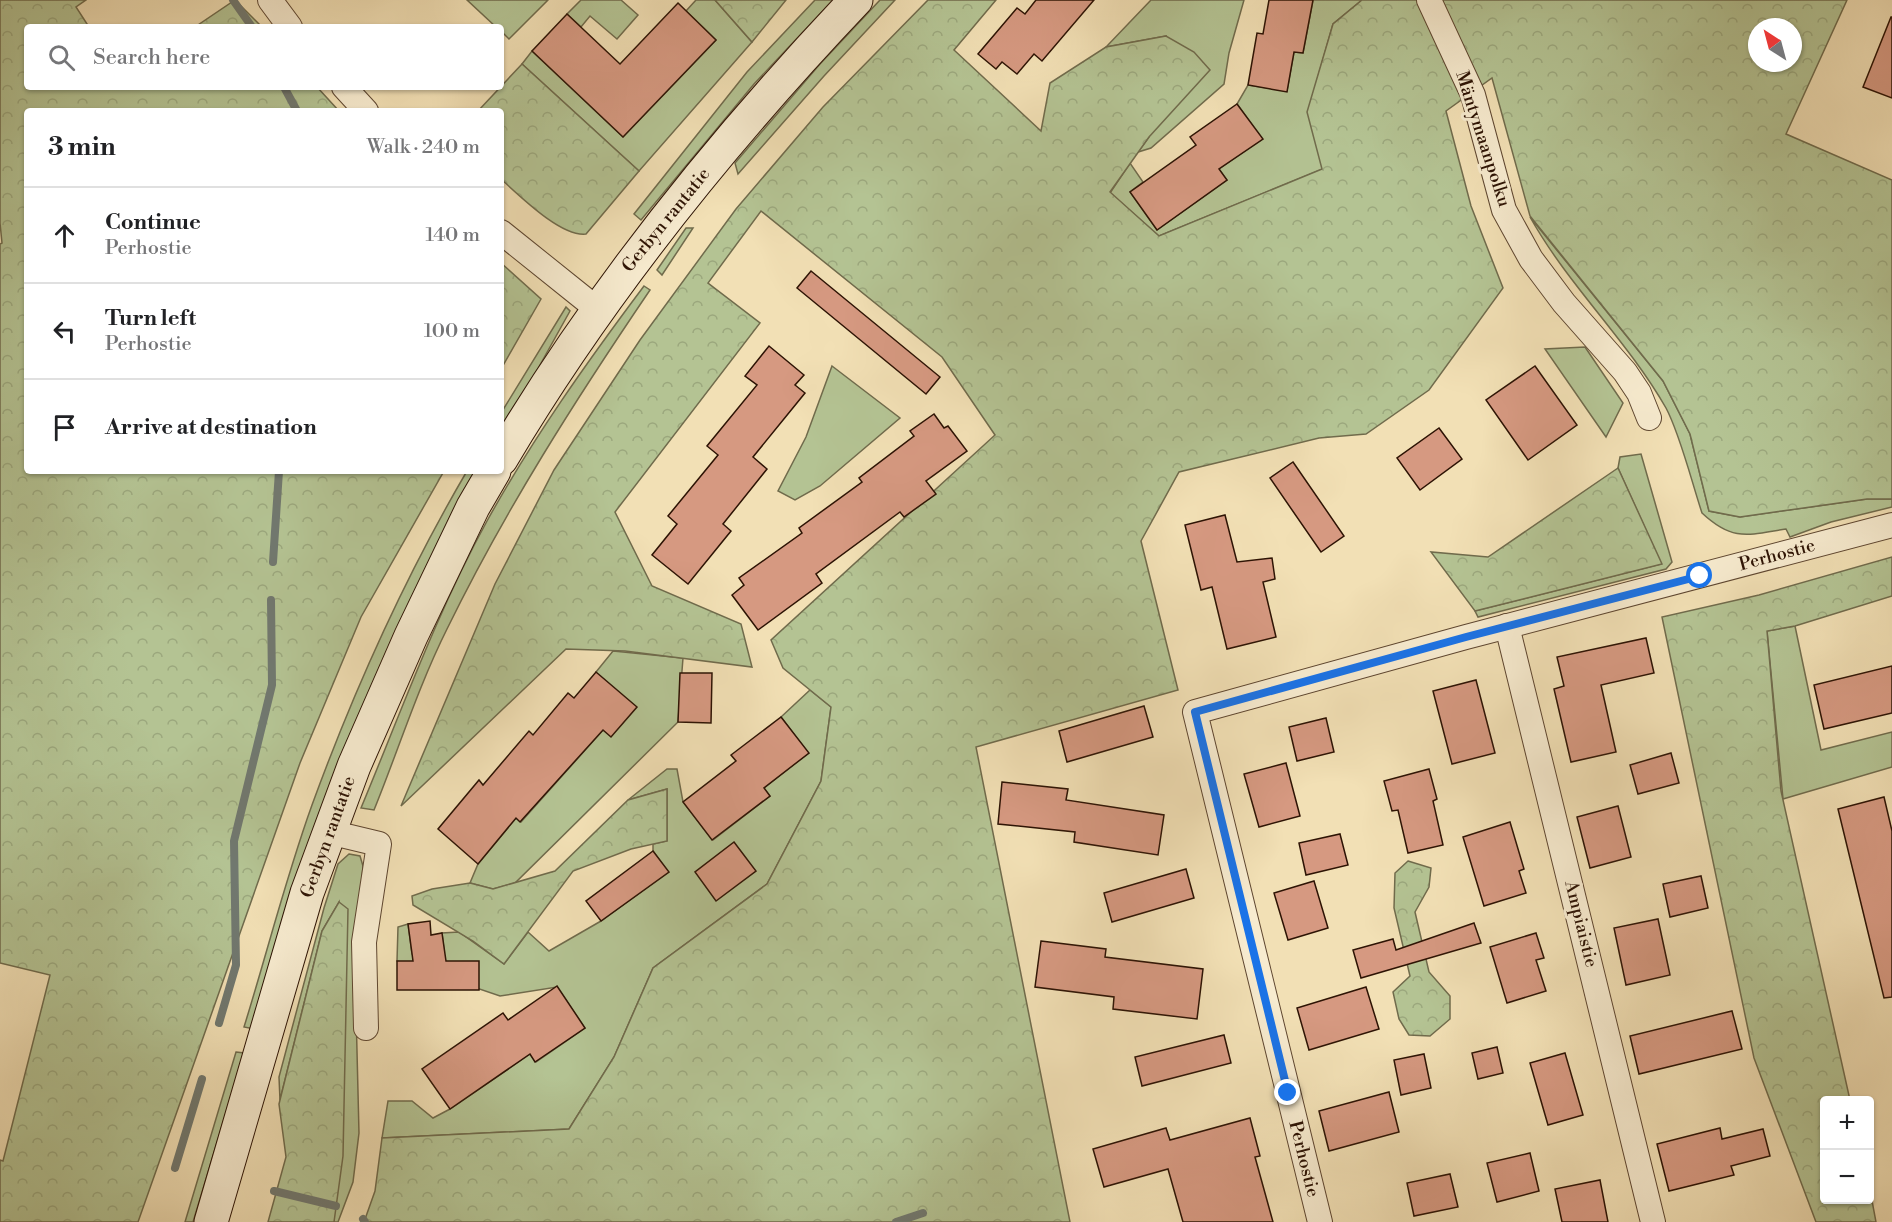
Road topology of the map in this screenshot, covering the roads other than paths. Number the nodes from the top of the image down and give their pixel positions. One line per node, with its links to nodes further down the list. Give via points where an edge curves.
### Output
1 (270, 0): 4 (street)
2 (856, 0): 8 (main road, Gerbyn rantatie, via 787,73)
3 (1429, 0): 9 (street, Mäntymaanpolku, via 1473,95 1504,210 1537,268 1625,372)
4 (288, 24)
5 (347, 90): 6 (street)
6 (363, 108)
7 (504, 234): 8 (street)
8 (597, 309): 10 (main road, Gerbyn rantatie)
9 (1649, 418)
10 (504, 454)
11 (492, 474): 14 (main road, Gerbyn rantatie, via 411,636)
12 (1892, 525): 13 (street, Perhostie)
13 (1508, 626): 17 (street, Perhostie, via 1195,712); 18 (street, Ampiaistie)
14 (329, 832): 15 (street, via 379,844 364,942); 16 (main road, Gerbyn rantatie, via 307,893)
15 (366, 1028)
16 (211, 1222)
17 (1320, 1222)
18 (1653, 1222)

